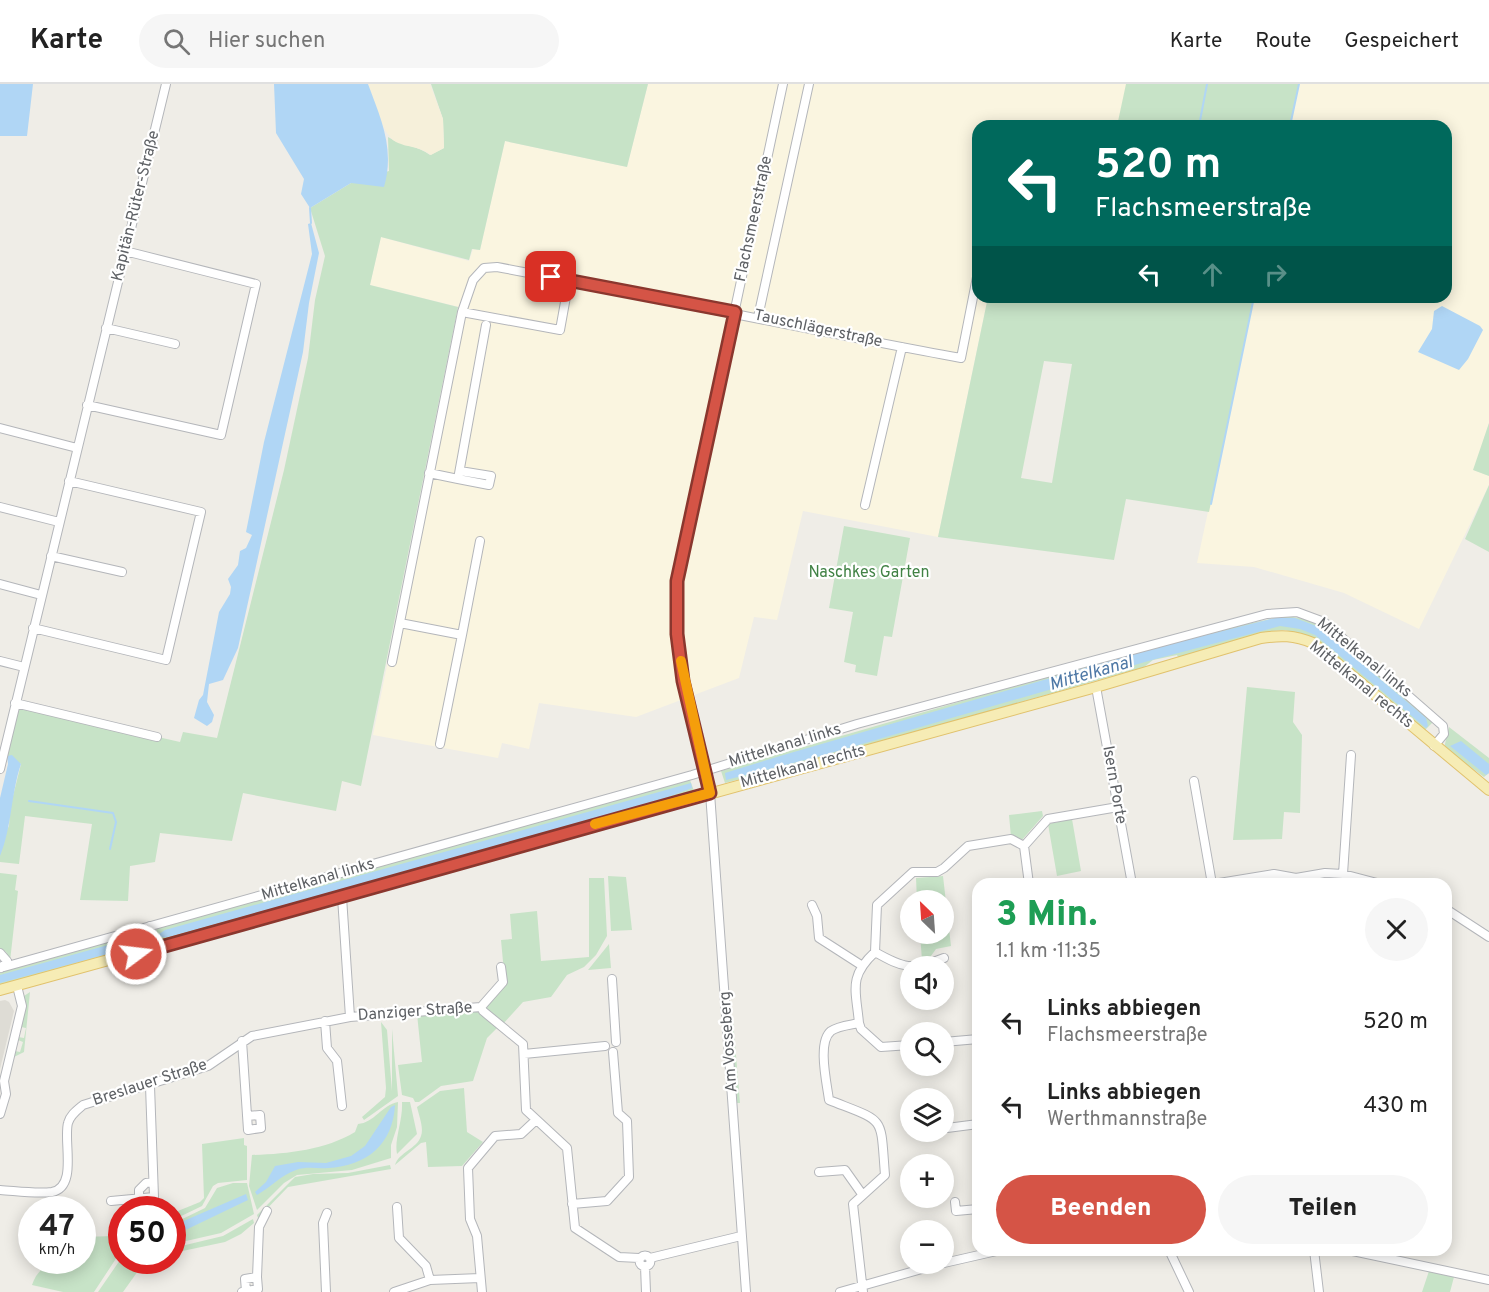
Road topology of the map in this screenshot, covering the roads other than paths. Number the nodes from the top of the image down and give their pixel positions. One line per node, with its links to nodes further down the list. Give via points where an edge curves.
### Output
1 (166, 84): 4 (street, Kapitän-Rüter-Straße)
2 (783, 84): 8 (street, Flachsmeerstraße)
3 (809, 84): 9 (street, Flachsmeerstraße)
4 (125, 251): 11 (street, Kapitän-Rüter-Straße); 14 (street, via 256,284 221,435)
5 (569, 280): 7 (street, Tauschlägerstraße, via 484,268 470,286); 7 (street, via 560,330); 8 (street, Tauschlägerstraße)
6 (972, 302): 13 (street, Tauschlägerstraße, via 961,358)
7 (462, 312): 17 (street)
8 (735, 312): 9 (street, Tauschlägerstraße); 42 (street, Flachsmeerstraße, via 677,581 677,634 683,681)
9 (758, 317): 13 (street, Tauschlägerstraße)
10 (486, 326): 17 (street, via 459,475)
11 (106, 328): 12 (street); 14 (street, Kapitän-Rüter-Straße)
12 (175, 344)
13 (902, 347): 19 (street, Tauschlägerstraße)
14 (87, 405): 16 (street, Kapitän-Rüter-Straße)
15 (0, 428): 16 (street)
16 (77, 448): 18 (street, Kapitän-Rüter-Straße)
17 (429, 473): 27 (street)
18 (69, 482): 21 (street, Kapitän-Rüter-Straße); 28 (street, via 201,512 166,660)
19 (865, 504)
20 (0, 507): 21 (street)
21 (59, 522): 23 (street, Kapitän-Rüter-Straße)
22 (480, 542): 29 (street)
23 (51, 556): 24 (street); 26 (street, Kapitän-Rüter-Straße)
24 (122, 572)
25 (0, 584): 26 (street)
26 (41, 595): 28 (street, Kapitän-Rüter-Straße)
27 (400, 623): 29 (street); 31 (street)
28 (33, 628): 32 (street, Kapitän-Rüter-Straße)
29 (462, 635): 37 (street)
30 (0, 661): 32 (street)
31 (392, 662)
32 (24, 667): 34 (street, Kapitän-Rüter-Straße)
33 (1096, 687): 38 (main road, Mittelkanal rechts, via 1261,638 1297,636 1330,656); 42 (main road, Mittelkanal rechts); 44 (street, Isern Porte)
34 (15, 703): 35 (street); 36 (street, Kapitän-Rüter-Straße)
35 (157, 737)
36 (3, 744): 40 (street, Kapitän-Rüter-Straße)
37 (440, 744)
38 (1434, 746): 42 (street, Mittelkanal links, via 1444,734 1443,726 1324,622 1297,612 1267,614 1179,636 856,724); 43 (main road, Mittelkanal rechts)
39 (1351, 755): 46 (street)
40 (0, 769)
41 (1194, 780): 49 (street)
42 (708, 781): 54 (main road, Mittelkanal rechts); 57 (street, Mittelkanal links); 98 (street, Am Vosseberg)
43 (1489, 790)
44 (1118, 807): 45 (street, via 1047,819); 48 (street, Isern Porte)
45 (1024, 846): 47 (street); 60 (street, via 1011,839 968,846 937,872 913,872 876,905)
46 (1343, 873): 52 (street, via 1307,874); 53 (street)
47 (1028, 878)
48 (1131, 878)
49 (1211, 878)
50 (1249, 878): 51 (street, via 1274,874)
51 (1287, 878)
52 (1301, 878)
53 (1360, 878)
54 (342, 897): 59 (main road, Mittelkanal rechts); 70 (street)
55 (812, 905): 62 (street, via 819,938)
56 (1452, 913): 58 (street)
57 (150, 926): 59 (street); 65 (street, Mittelkanal links)
58 (1489, 937)
59 (155, 949): 67 (main road, Mittelkanal rechts)
60 (874, 952): 62 (street); 64 (street)
61 (0, 953): 65 (street, via 6,958)
62 (861, 965): 72 (street, via 856,975)
63 (501, 967): 69 (street, Danziger Straße, via 502,982)
64 (900, 967)
65 (2, 968)
66 (612, 979): 77 (street)
67 (17, 986): 68 (main road, Mittelkanal rechts); 81 (street, via 22,1005)
68 (0, 990)
69 (481, 1007): 70 (street, Danziger Straße); 78 (street, Danziger Straße, via 523,1044)
70 (350, 1017): 71 (street, Breslauer Straße)
71 (325, 1021): 74 (street, Breslauer Straße); 80 (street, via 327,1048 337,1061)
72 (859, 1023): 76 (street, via 881,1047); 89 (street, via 832,1030 823,1047 829,1100 875,1118 881,1125 885,1175)
73 (972, 1040): 75 (street)
74 (242, 1041): 79 (street, Breslauer Straße, via 208,1066); 82 (street)
75 (954, 1041)
76 (900, 1046)
77 (615, 1047): 78 (street, via 608,1041 605,1046); 93 (street, via 618,1113 627,1121 629,1177 607,1201)
78 (524, 1054): 83 (street, via 526,1110)
79 (150, 1086): 87 (street); 88 (street, Breslauer Straße, via 83,1105 74,1112 68,1123 66,1180 59,1190)
80 (342, 1106)
81 (0, 1114)
82 (247, 1116)
83 (536, 1119): 93 (street, via 567,1148); 108 (street, via 520,1134 495,1136 468,1168 470,1219 477,1236)
84 (972, 1125): 85 (street)
85 (954, 1127)
86 (819, 1172): 89 (street, via 845,1170)
87 (153, 1182): 90 (street, via 139,1190); 91 (street)
88 (0, 1190)
89 (862, 1194): 111 (street, via 854,1204)
90 (139, 1196)
91 (154, 1196)
92 (955, 1202): 95 (street, via 956,1211)
93 (572, 1204): 103 (street, via 575,1228 619,1257)
94 (397, 1207): 109 (street, via 399,1238 426,1266)
95 (972, 1210)
96 (267, 1211): 112 (street, via 259,1227 258,1289)
97 (327, 1213): 113 (street, via 322,1223)
98 (741, 1236): 104 (street); 117 (street, Am Vosseberg)
99 (974, 1256): 105 (street)
100 (1171, 1256): 119 (street)
101 (1315, 1256): 120 (street)
102 (1376, 1256): 110 (street)
103 (639, 1258): 104 (street); 106 (street)
104 (650, 1258): 106 (street)
105 (954, 1261)
106 (645, 1266): 116 (street)
107 (909, 1274): 111 (street)
108 (480, 1278): 109 (street); 115 (street)
109 (430, 1280): 114 (street)
110 (1489, 1280)
111 (862, 1289): 118 (street)
112 (244, 1292)
113 (326, 1292)
114 (394, 1292)
115 (482, 1292)
116 (646, 1292)
117 (746, 1292)
118 (840, 1292)
119 (1189, 1292)
120 (1319, 1292)

